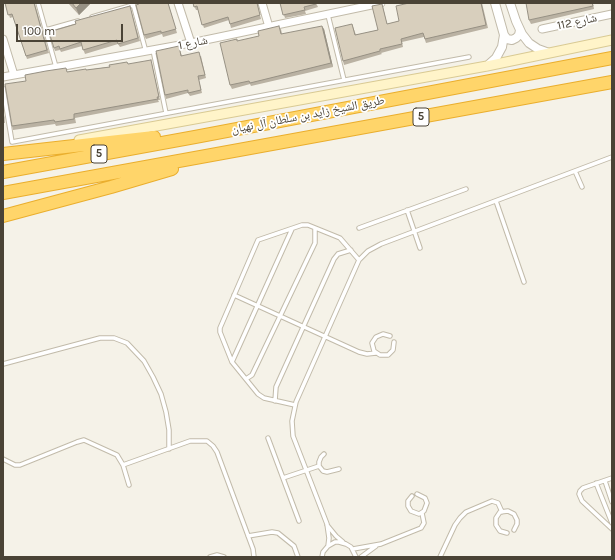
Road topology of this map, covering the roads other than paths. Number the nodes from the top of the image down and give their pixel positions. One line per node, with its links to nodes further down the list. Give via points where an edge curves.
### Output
1 (38, 3): 15 (lane)
2 (178, 3): 20 (street)
3 (262, 3): 13 (street)
4 (381, 3): 8 (street, شارع 1)
5 (495, 3): 17 (street)
6 (510, 3): 16 (street)
7 (133, 4): 11 (lane); 21 (lane)
8 (348, 7): 10 (street, شارع 1)
9 (612, 14): 14 (street, شارع 112)
10 (328, 15): 13 (street, شارع 1); 29 (lane)
11 (90, 17)
12 (82, 19): 15 (lane)
13 (269, 27): 20 (street, شارع 1)
14 (542, 29)
15 (46, 30): 26 (lane)
16 (520, 30): 17 (street, via 519,35 512,40); 22 (street, via 529,43)
17 (504, 35): 25 (street, via 502,47 496,58)
18 (3, 39): 27 (street)
19 (612, 40): 22 (main road)
20 (191, 43): 21 (street, شارع 1)
21 (150, 51): 26 (street, شارع 1); 32 (lane)
22 (549, 53): 25 (main road)
23 (469, 57): 29 (lane)
24 (612, 58): 33 (highway, طريق الشيخ زايد بن سلطان آل نهيان / 5)
25 (487, 66): 35 (main road)
26 (57, 68): 27 (street, شارع 1)
27 (14, 75): 28 (street, شارع 1)
28 (3, 77)
29 (344, 80): 32 (lane)
30 (612, 82): 34 (highway, طريق الشيخ زايد بن سلطان آل نهيان / 5)
31 (3, 88): 32 (lane, via 12,142)
32 (166, 113)
33 (195, 137): 35 (highway, via 167,136); 38 (highway, طريق الشيخ زايد بن سلطان آل نهيان / 5)
34 (231, 152): 41 (highway, طريق الشيخ زايد بن سلطان آل نهيان / 5); 44 (highway)
35 (4, 154)
36 (612, 157): 37 (lane)
37 (575, 171): 39 (lane); 42 (lane)
38 (3, 172)
39 (582, 187)
40 (466, 189): 43 (lane)
41 (3, 193)
42 (496, 201): 48 (lane); 52 (lane)
43 (407, 210): 47 (lane); 48 (lane)
44 (3, 216)
45 (292, 228): 46 (lane, via 308,225); 53 (lane, via 258,240); 54 (lane)
46 (316, 228): 50 (lane, via 340,238); 55 (lane, via 315,243)
47 (359, 228)
48 (415, 231): 49 (lane); 51 (lane, via 375,247)
49 (420, 248)
50 (351, 250): 51 (lane); 56 (lane, via 338,254 334,260)
51 (359, 260): 58 (lane)
52 (524, 282)
53 (234, 295): 54 (lane); 61 (lane, via 220,328)
54 (258, 306): 55 (lane); 61 (lane)
55 (280, 316): 56 (lane); 63 (lane, via 252,375)
56 (304, 328): 58 (lane); 64 (lane, via 276,387)
57 (390, 336): 60 (lane, via 380,334 374,339 372,346)
58 (324, 337): 60 (lane, via 359,352); 65 (lane)
59 (394, 342): 60 (lane, via 393,350 388,355)
60 (376, 353)
61 (232, 362): 63 (lane)
62 (3, 364): 67 (lane, via 100,338 114,338 127,342 144,361 161,394 169,430)
63 (246, 379): 64 (lane, via 258,394)
64 (275, 401): 65 (lane)
65 (295, 405): 73 (lane, via 293,436)
66 (268, 438): 74 (lane)
67 (169, 449): 70 (lane); 90 (lane, via 199,440 207,441 213,446)
68 (324, 454): 71 (lane)
69 (3, 458): 70 (lane, via 20,465 84,440 117,455)
70 (123, 465): 78 (lane)
71 (319, 466): 72 (lane, via 327,472); 73 (lane)
72 (339, 469)
73 (306, 470): 74 (lane); 86 (lane)
74 (283, 478): 84 (lane)
75 (612, 478): 76 (lane)
76 (605, 481): 77 (lane); 81 (lane)
77 (596, 483): 85 (lane); 87 (lane, via 581,489 579,496)
78 (129, 485)
79 (417, 494): 83 (lane, via 427,500 426,509)
80 (412, 496): 83 (lane, via 408,501 409,509 416,514)
81 (612, 502)
82 (502, 512): 88 (lane, via 511,512 516,517 517,524); 89 (lane, via 496,518 496,525 500,531); 102 (lane, via 498,503 492,501 466,512 455,525)
83 (422, 513): 92 (lane, via 424,523 421,528)
84 (299, 521)
85 (612, 523)
86 (327, 524): 91 (lane); 93 (lane)
87 (612, 529)
88 (514, 530)
89 (507, 533)
90 (248, 536): 97 (lane); 98 (lane, via 278,533 294,546)
91 (344, 543): 93 (lane, via 335,542); 94 (lane)
92 (381, 544): 94 (lane); 101 (lane)
93 (328, 546): 99 (lane)
94 (353, 549): 100 (lane)
95 (210, 557): 96 (lane)
96 (224, 557)
97 (254, 557)
98 (298, 557)
99 (322, 557)
100 (356, 557)
101 (361, 557)
102 (440, 557)

